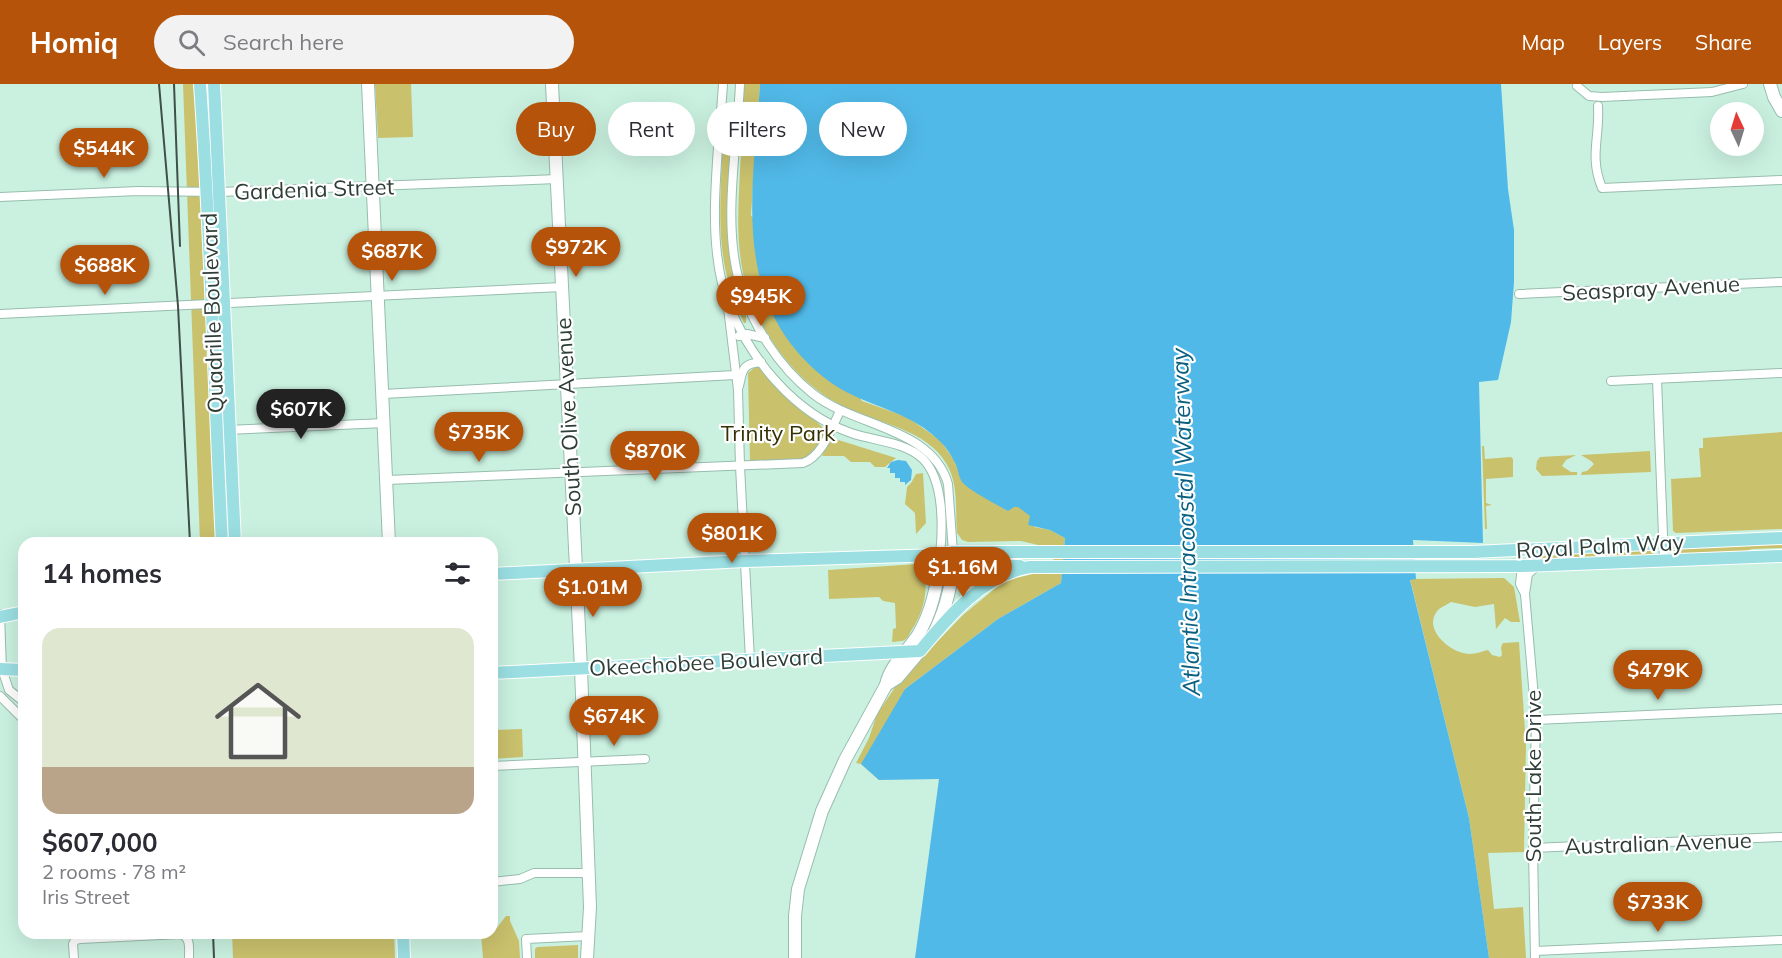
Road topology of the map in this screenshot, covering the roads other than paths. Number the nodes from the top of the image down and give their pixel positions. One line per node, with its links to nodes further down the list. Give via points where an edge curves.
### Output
1 (200, 84): 15 (main road, Quadrille Boulevard)
2 (214, 84): 15 (main road, Quadrille Boulevard)
3 (368, 84): 14 (street)
4 (552, 84): 12 (street, South Olive Avenue)
5 (723, 84): 23 (street, via 715,237)
6 (740, 84): 24 (street, via 732,215 740,284)
7 (1743, 84): 9 (street, via 1706,92 1602,97 1589,96)
8 (1770, 84): 11 (street)
9 (1577, 86)
10 (1598, 106): 13 (street, via 1594,160 1602,188)
11 (1782, 111)
12 (557, 179): 14 (street, Gardenia Street); 18 (street, South Olive Avenue)
13 (1782, 180)
14 (373, 187): 15 (street, Gardenia Street); 20 (street)
15 (213, 192): 16 (street, Gardenia Street); 21 (main road, Quadrille Boulevard); 22 (main road, Quadrille Boulevard)
16 (0, 197)
17 (1782, 282): 19 (street, Seaspray Avenue)
18 (562, 287): 20 (street); 34 (street, South Olive Avenue)
19 (1519, 294)
20 (379, 296): 22 (street); 36 (street)
21 (211, 304): 22 (street); 25 (street); 40 (main road, Quadrille Boulevard)
22 (224, 304): 41 (main road, Quadrille Boulevard)
23 (728, 304): 26 (street); 28 (street)
24 (750, 310): 26 (street); 27 (street)
25 (0, 314)
26 (743, 334): 27 (street); 28 (street); 29 (street)
27 (765, 338): 37 (street, via 796,380)
28 (732, 339): 31 (street)
29 (761, 362): 35 (street, via 743,369); 39 (street, via 796,401)
30 (1782, 373): 32 (street)
31 (735, 375): 34 (street); 35 (street)
32 (1657, 379): 33 (street); 49 (street)
33 (1611, 381)
34 (567, 385): 36 (street); 43 (street, South Olive Avenue)
35 (738, 390): 42 (street)
36 (383, 394): 38 (street)
37 (840, 411): 39 (street); 53 (street, via 912,440 939,461 948,483)
38 (385, 423): 41 (street); 44 (street)
39 (833, 425): 42 (street, via 808,462); 51 (street, via 914,452 928,464 939,488)
40 (216, 430): 41 (street); 45 (main road, Quadrille Boulevard)
41 (230, 430): 46 (main road, Quadrille Boulevard)
42 (740, 466): 43 (street); 54 (street)
43 (571, 473): 44 (street); 59 (street, South Olive Avenue)
44 (387, 480): 47 (street)
45 (222, 537)
46 (235, 537)
47 (389, 537)
48 (1782, 538): 49 (main road, Royal Palm Way)
49 (1663, 542): 50 (main road, Royal Palm Way); 55 (street)
50 (1542, 548): 53 (main road, Royal Palm Way, via 1418,553 1044,552); 56 (main road)
51 (940, 555): 53 (main road); 54 (main road); 66 (street, via 930,609)
52 (1782, 556): 55 (main road, Royal Palm Way)
53 (953, 558): 58 (main road); 64 (street, via 946,606)
54 (745, 561): 59 (main road); 67 (street)
55 (1664, 561): 57 (main road, Royal Palm Way)
56 (1522, 566): 57 (main road, Royal Palm Way); 58 (main road, Royal Palm Way); 61 (street, South Lake Drive, via 1520,584)
57 (1537, 566): 61 (street, South Lake Drive, via 1528,574)
58 (1030, 567): 64 (main road, via 1006,573 985,585)
59 (576, 570): 60 (main road); 68 (street, South Olive Avenue)
60 (498, 574)
61 (1525, 594): 77 (street, South Lake Drive)
62 (18, 613): 63 (main road)
63 (0, 616): 69 (street)
64 (933, 635): 65 (main road)
65 (920, 651): 66 (main road, Okeechobee Boulevard); 72 (street)
66 (906, 652): 67 (main road, Okeechobee Boulevard); 72 (street, via 888,673)
67 (750, 660): 68 (main road, Okeechobee Boulevard)
68 (581, 669): 71 (main road, Okeechobee Boulevard); 79 (street)
69 (1, 670): 70 (main road); 74 (street, via 9,690)
70 (18, 670)
71 (498, 673)
72 (886, 685): 96 (street, via 822,811 798,889)
73 (0, 696): 76 (street)
74 (18, 697)
75 (1782, 709): 77 (street)
76 (18, 714)
77 (1536, 720): 82 (street, South Lake Drive)
78 (645, 759): 79 (street)
79 (584, 762): 80 (street); 83 (street)
80 (498, 766)
81 (1782, 837): 82 (street, Australian Avenue)
82 (1533, 848): 90 (street, South Lake Drive)
83 (589, 873): 84 (street, via 534,873); 85 (street)
84 (498, 881)
85 (588, 936): 94 (street, via 526,939); 95 (street)
86 (93, 939): 91 (street, via 75,940)
87 (188, 939): 92 (street)
88 (403, 939): 93 (main road)
89 (1782, 940): 90 (street)
90 (1535, 954)
91 (74, 958)
92 (189, 958)
93 (404, 958)
94 (527, 958)
95 (587, 958)
96 (795, 958)

